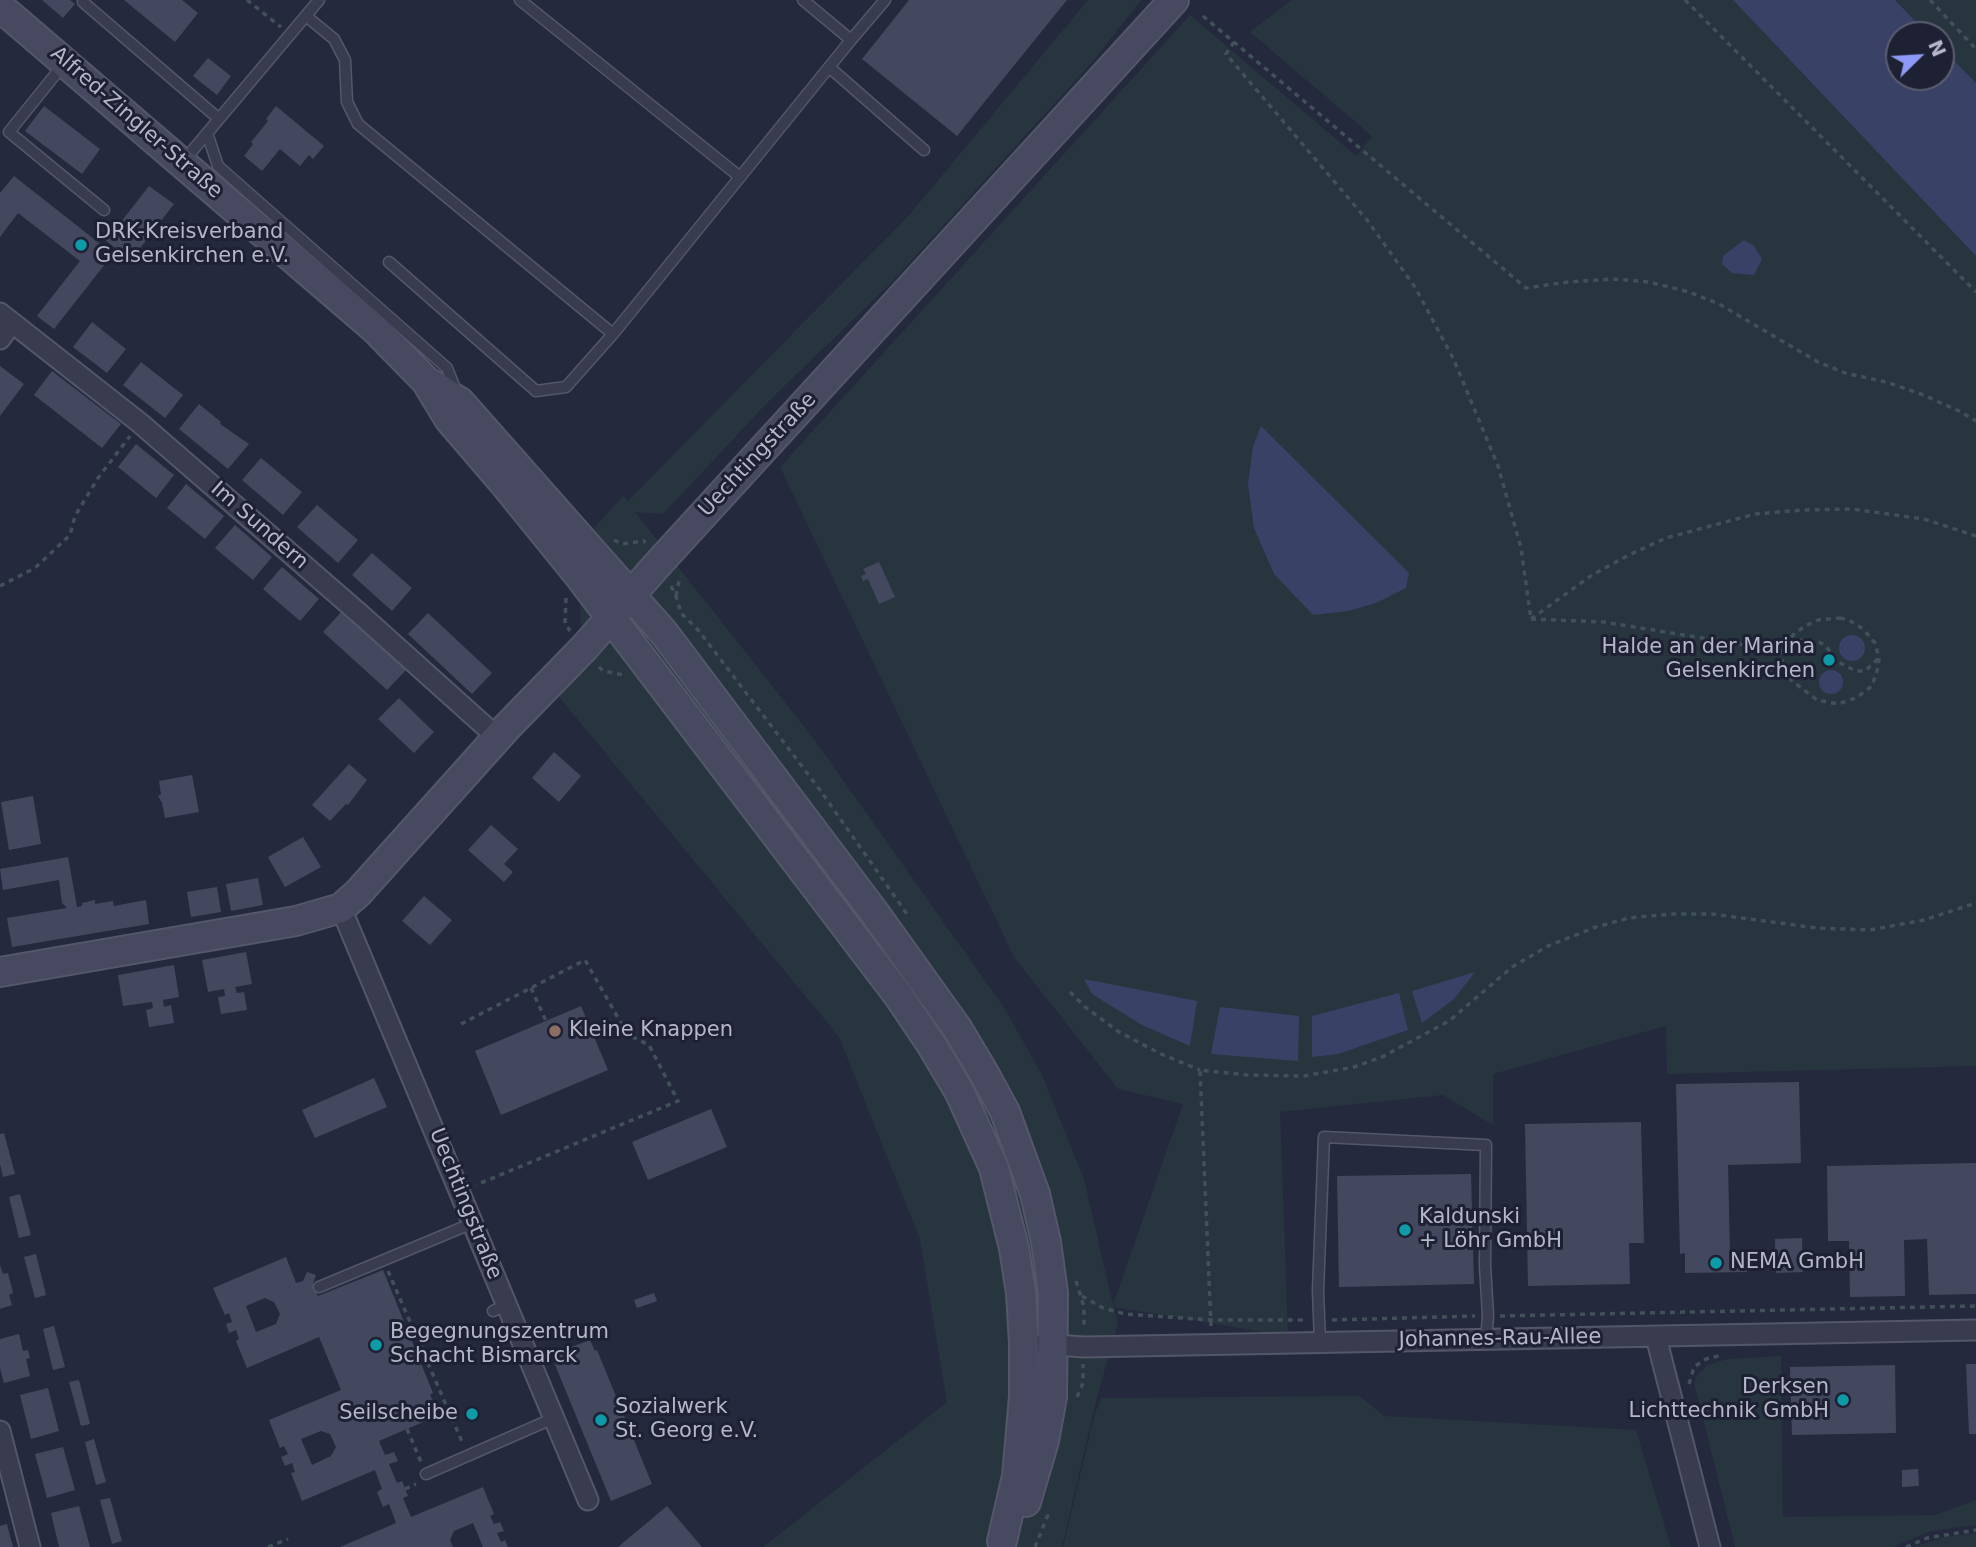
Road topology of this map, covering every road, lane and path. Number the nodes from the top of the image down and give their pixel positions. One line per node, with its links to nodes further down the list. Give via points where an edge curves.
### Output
1 (247, 0): 13 (path)
2 (319, 0): 11 (lane)
3 (520, 0): 23 (lane)
4 (803, 0): 14 (lane)
5 (885, 0): 14 (lane)
6 (1174, 0): 39 (main road, Uechtingstraße)
7 (1685, 0): 26 (path)
8 (1930, 0): 16 (path)
9 (83, 2): 19 (lane)
10 (0, 7): 17 (main road, Alfred-Zingler-Straße)
11 (306, 16): 13 (lane); 28 (lane, via 334,39 345,60 347,102 358,124)
12 (1203, 16): 15 (path)
13 (290, 34): 19 (lane)
14 (851, 40): 18 (lane)
15 (1234, 42): 32 (path, via 1526,288 1613,279 1689,292 1719,304 1818,362 1921,394); 41 (path, via 1226,54 1367,220 1415,287 1454,360 1498,466 1521,548)
16 (1976, 48)
17 (65, 62): 22 (main road, Alfred-Zingler-Straße); 24 (lane, via 9,132)
18 (829, 67): 21 (lane); 23 (lane)
19 (219, 119): 20 (lane)
20 (207, 133): 22 (lane); 31 (lane, via 218,166 447,368)
21 (924, 150)
22 (182, 163): 30 (main road, Alfred-Zingler-Straße, via 374,328)
23 (740, 177): 28 (lane)
24 (104, 210)
25 (389, 262): 28 (lane, via 536,391 566,387)
26 (1976, 292)
27 (6, 318): 29 (street, Im Sundern); 33 (street, Im Sundern)
28 (612, 334)
29 (0, 339)
30 (426, 381): 31 (main road, Alfred-Zingler-Straße); 40 (main road, Alfred-Zingler-Straße, via 449,419)
31 (460, 401): 39 (main road, Alfred-Zingler-Straße)
32 (1976, 421)
33 (140, 423): 37 (path, via 98,478 75,516 70,535 35,568); 48 (street, Im Sundern)
34 (1976, 537): 41 (path, via 1924,519 1852,509 1755,514 1666,538 1629,555)
35 (614, 540): 36 (path, via 622,544 644,541)
36 (649, 548)
37 (0, 586)
38 (566, 593): 42 (path, via 565,623)
39 (631, 594): 40 (main road, Uechtingstraße); 71 (main road, Alfred-Zingler-Straße, via 805,818 928,986 985,1075 1005,1112 1035,1194 1053,1293)
40 (609, 618): 48 (main road, Uechtingstraße); 69 (main road, Alfred-Zingler-Straße, via 898,995 959,1091 994,1168 1004,1203 1021,1293)
41 (1531, 619): 44 (path, via 1604,622)
42 (573, 635)
43 (1788, 640): 44 (path); 45 (path, via 1817,641 1838,662 1856,671 1864,671); 45 (path, via 1818,620 1840,618 1863,629)
44 (1782, 651): 45 (path, via 1791,680 1817,700 1838,704 1872,686)
45 (1879, 657)
46 (595, 662): 47 (path, via 603,671 625,675)
47 (632, 668)
48 (498, 738): 50 (main road, Uechtingstraße)
49 (1976, 903): 56 (path, via 1924,920 1870,930 1712,914 1629,918 1595,927 1536,953 1512,967 1450,1021 1382,1058 1304,1076)
50 (341, 908): 51 (main road, Uechtingstraße, via 296,921); 57 (street, Uechtingstraße)
51 (0, 972)
52 (531, 988): 54 (path); 55 (path); 57 (path, via 585,960 625,1030 649,1045 678,1101)
53 (1070, 992): 56 (path, via 1119,1032)
54 (546, 1021)
55 (461, 1024)
56 (1200, 1070): 63 (path)
57 (460, 1191): 58 (street, Uechtingstraße)
58 (473, 1223): 59 (lane); 74 (street, Uechtingstraße, via 500,1308)
59 (383, 1260): 60 (lane); 77 (path)
60 (319, 1287)
61 (1082, 1296): 65 (path, via 1125,1314)
62 (1976, 1306): 64 (path)
63 (1210, 1315)
64 (1488, 1316): 65 (path); 65 (lane, via 1486,1145 1324,1137); 68 (lane)
65 (1319, 1320): 70 (lane)
66 (1976, 1330): 67 (street, Johannes-Rau-Allee)
67 (1656, 1337): 68 (street, Johannes-Rau-Allee); 85 (street)
68 (1486, 1340): 70 (street, Johannes-Rau-Allee)
69 (1024, 1343): 71 (street, Johannes-Rau-Allee); 82 (main road, Alfred-Zingler-Straße, via 1017,1476)
70 (1320, 1343): 71 (street, Johannes-Rau-Allee)
71 (1054, 1345): 82 (main road, Alfred-Zingler-Straße, via 1052,1397 1033,1482 1027,1502)
72 (1735, 1354): 73 (path, via 1706,1359 1694,1367)
73 (1689, 1388)
74 (554, 1418): 77 (lane); 79 (street, Uechtingstraße)
75 (407, 1429): 78 (path)
76 (0, 1430): 83 (street)
77 (468, 1456): 78 (lane)
78 (426, 1474)
79 (588, 1500)
80 (1976, 1530): 86 (path, via 1927,1538)
81 (288, 1539): 84 (path)
82 (1001, 1544)
83 (30, 1547)
84 (268, 1547)
85 (1710, 1547)
86 (1906, 1547)

